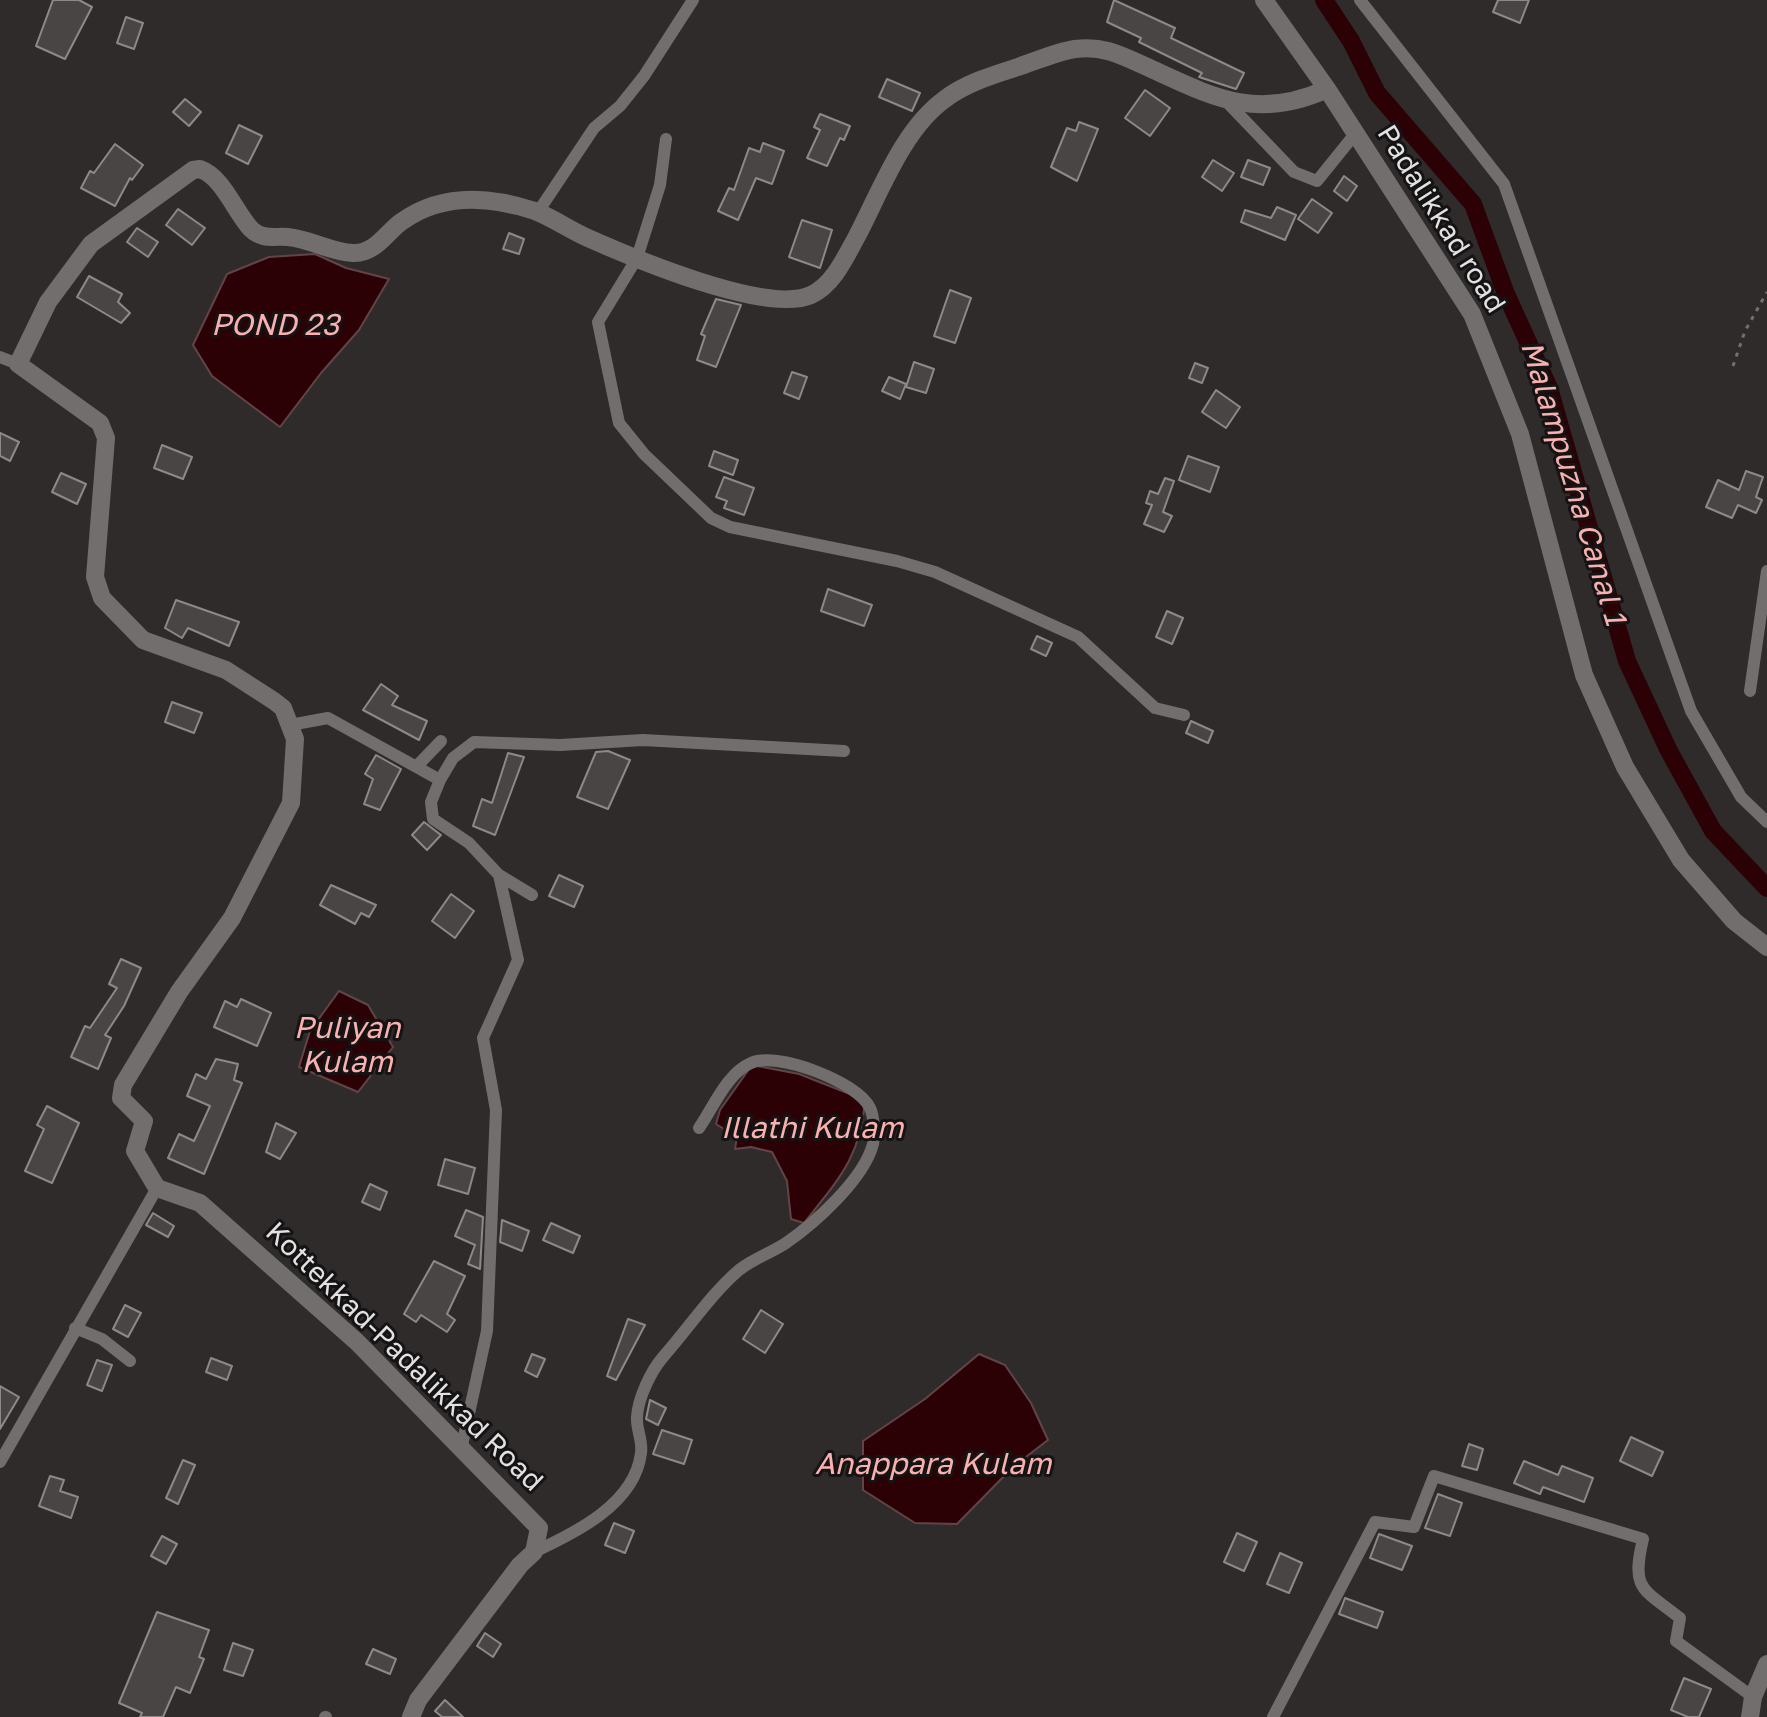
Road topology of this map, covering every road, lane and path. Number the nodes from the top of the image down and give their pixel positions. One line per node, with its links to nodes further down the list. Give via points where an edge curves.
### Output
1 (693, 0): 8 (street, via 644,76 594,128)
2 (1264, 0): 4 (main road, Padalikkad road)
3 (1361, 1): 22 (street, via 1504,184 1691,711 1741,797)
4 (1327, 89): 5 (main road, via 1283,106); 6 (main road, Padalikkad road)
5 (1225, 100): 6 (street, via 1294,172 1317,181); 9 (main road, via 1107,49 1075,49 971,83 944,99 909,141 842,263 811,295 793,299 731,290)
6 (1355, 134): 25 (main road, Padalikkad road, via 1472,314 1520,434 1584,675 1625,767 1681,860 1734,921)
7 (666, 139): 9 (street, via 660,185)
8 (538, 212): 9 (main road); 12 (main road, via 489,199 445,201 401,222 369,250 356,254 291,237 261,236 207,171 193,170 91,244 48,302)
9 (637, 258): 16 (street, via 598,322 619,423 711,518 730,527 935,572 1078,637 1155,708)
10 (1767, 292): 13 (path)
11 (0, 357): 12 (street)
12 (18, 364): 17 (main road, via 100,423 106,438 95,577 102,598 143,640 226,670 283,708)
13 (1733, 366)
14 (1767, 571): 15 (street)
15 (1750, 691)
16 (1184, 715)
17 (290, 725): 20 (street, via 328,718); 27 (main road, via 295,739 291,803 232,918 179,992 120,1091 144,1121 135,1151)
18 (441, 741): 20 (street)
19 (844, 751): 21 (street, via 643,740 560,745 474,742 453,758)
20 (417, 766): 21 (street)
21 (440, 780): 23 (street, via 431,802 433,819 469,843)
22 (1767, 822)
23 (499, 875): 24 (street); 30 (street, via 518,960 483,1038 496,1110 487,1331)
24 (532, 895)
25 (1767, 947)
26 (699, 1128): 32 (street, via 735,1073 753,1061 788,1063 825,1075 862,1097 871,1109 874,1142 846,1190 785,1243 738,1271 655,1367 637,1415 642,1452 632,1478 610,1505 579,1531)
27 (157, 1188): 28 (street); 30 (main road, Kottekkad-Padalikkad Road, via 200,1203 357,1342)
28 (75, 1328): 29 (street, via 102,1339); 31 (street)
29 (130, 1361)
30 (461, 1450): 32 (main road, Kottekkad-Padalikkad Road, via 539,1528)
31 (0, 1462)
32 (534, 1552): 35 (main road, via 427,1688)
33 (1767, 1664): 34 (main road)
34 (1753, 1697): 36 (street, via 1676,1641 1680,1618 1641,1587 1636,1570 1643,1539 1434,1476 1414,1527 1375,1522); 37 (main road)
35 (411, 1717)
36 (1273, 1717)
37 (1750, 1717)

